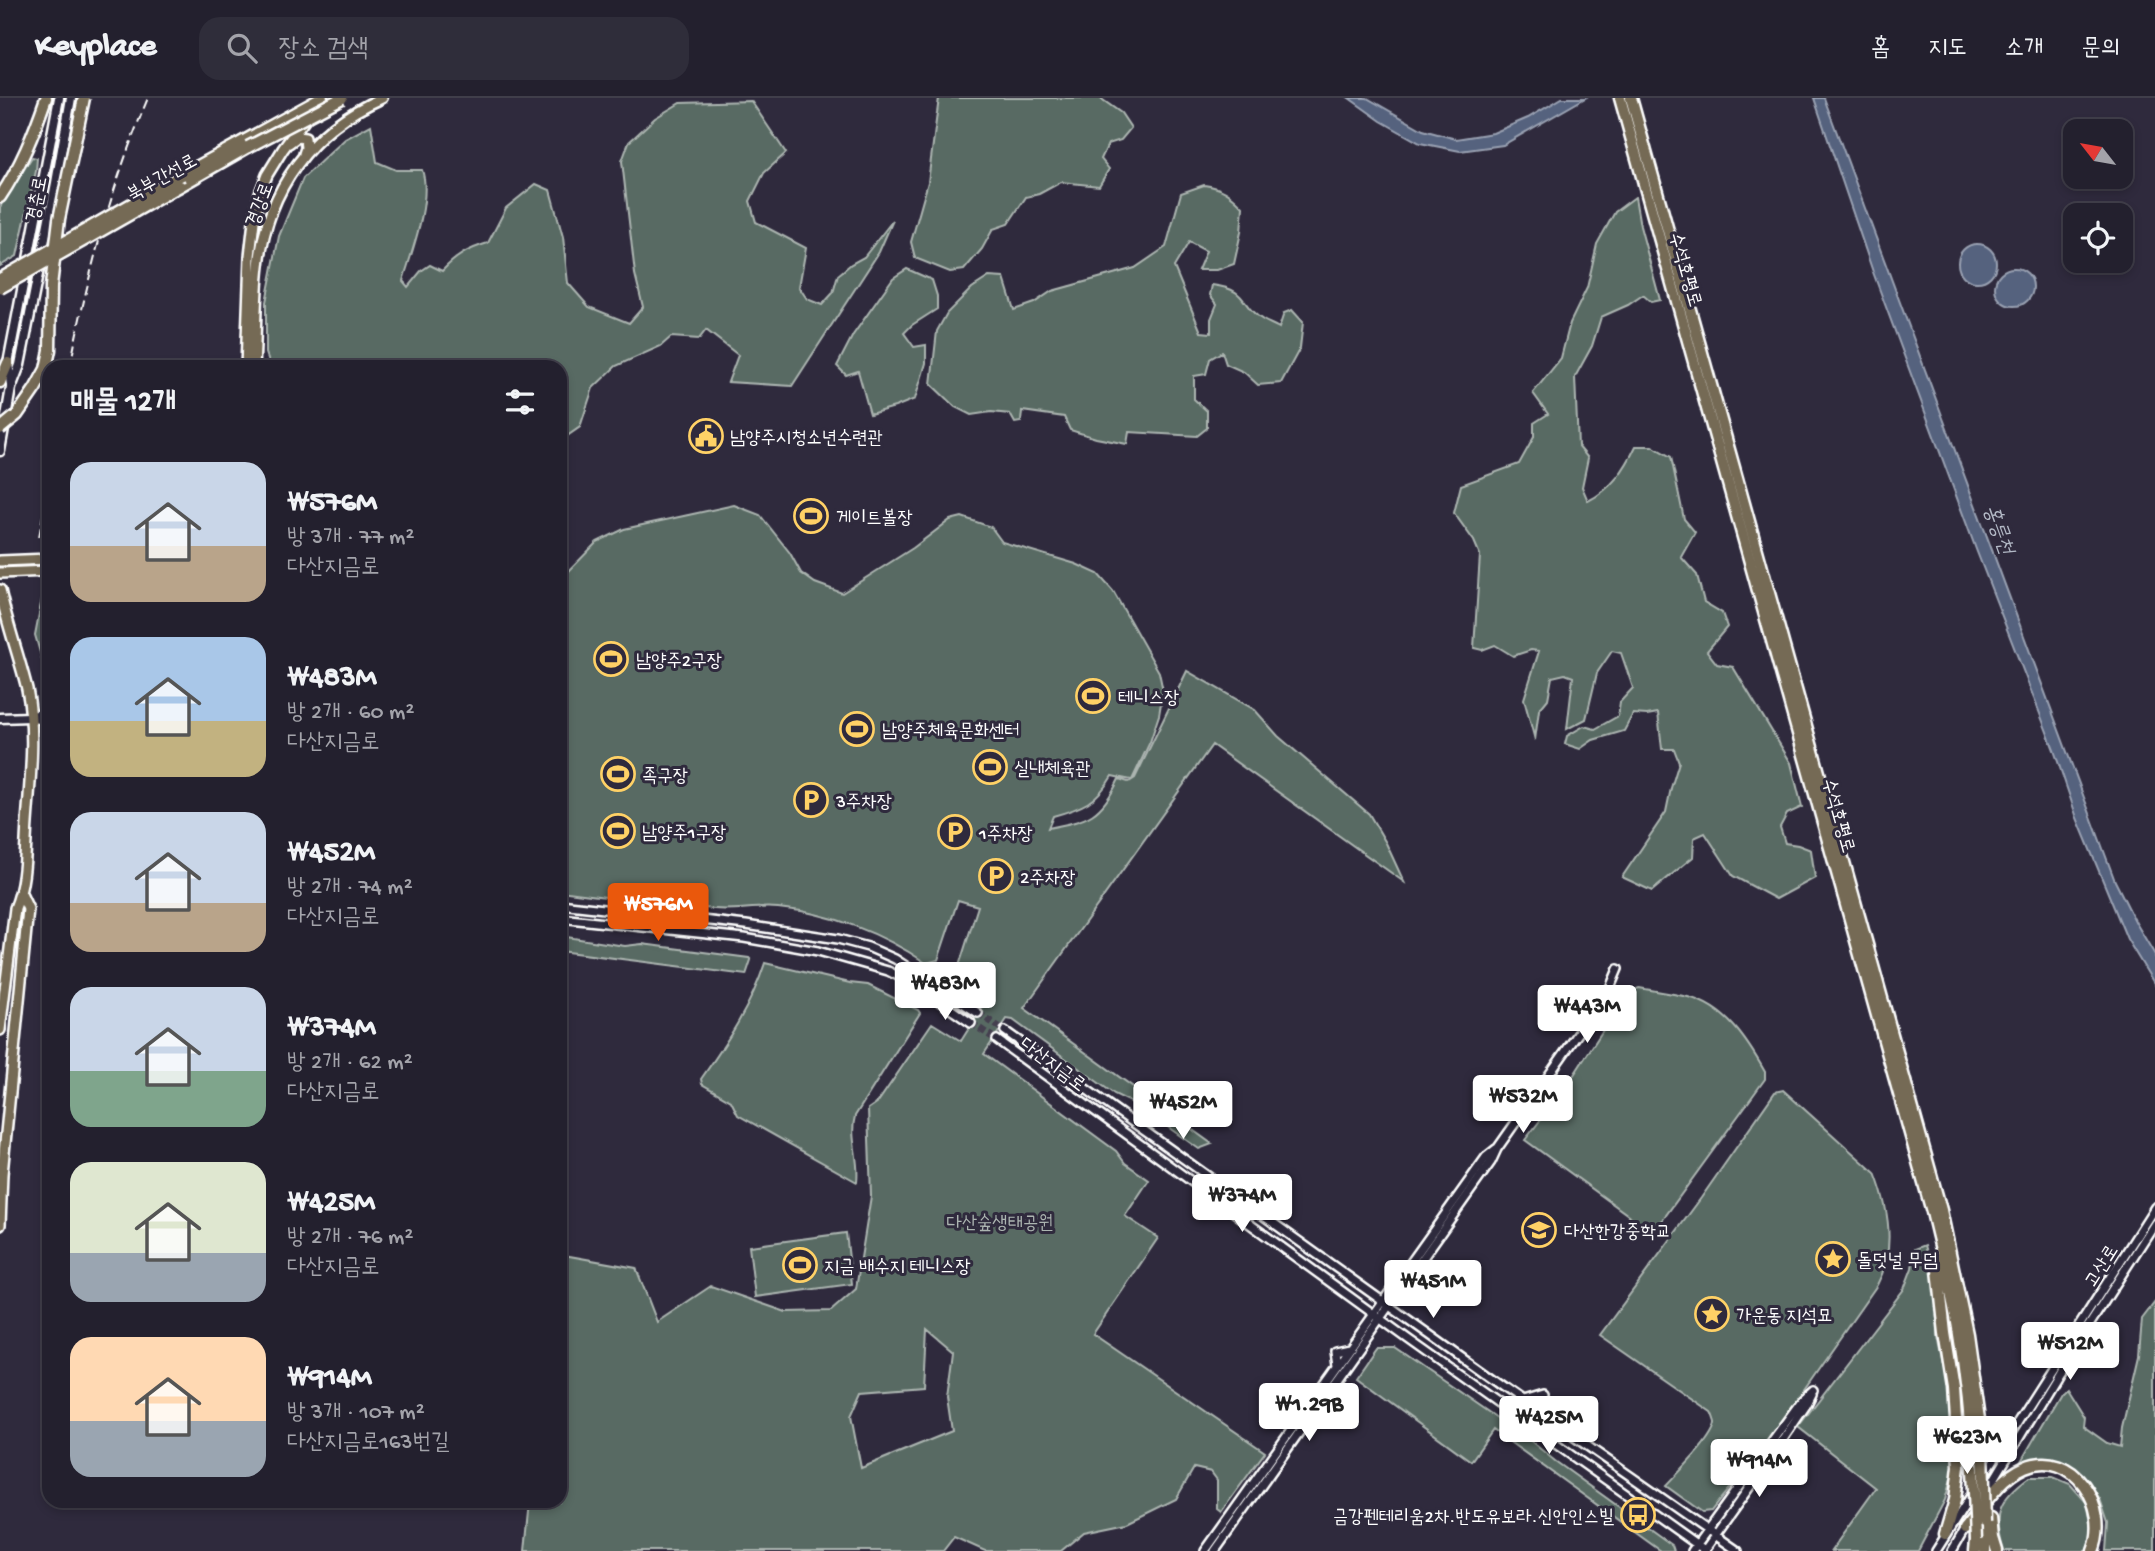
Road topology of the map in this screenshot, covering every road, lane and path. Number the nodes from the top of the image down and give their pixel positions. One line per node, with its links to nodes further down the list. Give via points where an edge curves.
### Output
1 (46, 98): 18 (highway, via 30,144)
2 (58, 98): 24 (main road, 경춘로)
3 (71, 98): 27 (main road, 경춘로, via 20,365)
4 (84, 98): 21 (highway, bridge, via 59,219)
5 (322, 98): 12 (highway, 북부간선로)
6 (328, 98): 13 (main road, 경강로, via 300,123)
7 (342, 98): 12 (highway, 북부간선로, bridge)
8 (382, 98): 14 (main road, 경강로, via 339,122)
9 (1620, 98): 11 (highway, 수석호평로)
10 (1631, 98): 11 (highway, 수석호평로)
11 (1630, 116): 49 (highway, 수석호평로)
12 (246, 144): 16 (highway, 북부간선로)
13 (283, 149): 14 (main road, via 302,136 307,141); 15 (main road, 경강로)
14 (303, 155): 17 (main road, 경강로)
15 (267, 175): 17 (main road, via 269,191); 22 (main road, 경강로, via 254,221)
16 (181, 180): 19 (highway, 북부간선로, bridge); 20 (highway, 북부간선로, bridge)
17 (281, 190): 23 (main road, 경강로, via 259,266)
18 (0, 197)
19 (0, 279)
20 (0, 288)
21 (48, 360)
22 (246, 360)
23 (254, 360)
24 (8, 363): 26 (highway); 27 (main road, 경춘로)
25 (42, 377): 28 (highway, bridge, via 17,415)
26 (0, 382)
27 (11, 388): 29 (main road, 경춘로)
28 (0, 429)
29 (0, 451)
30 (42, 559): 31 (main road)
31 (0, 561)
32 (42, 571): 33 (main road)
33 (0, 573)
34 (0, 590): 36 (main road, via 27,689)
35 (42, 714): 36 (street)
36 (30, 717): 37 (main road); 38 (street); 39 (main road, via 31,780)
37 (0, 718)
38 (42, 720)
39 (21, 894): 45 (main road, via 15,908); 51 (main road, via 29,909)
40 (567, 905): 43 (street, via 838,939 895,959)
41 (567, 919): 44 (street, via 818,951 888,971)
42 (1618, 969): 53 (street, via 1610,988 1491,1162)
43 (978, 1013)
44 (971, 1023)
45 (0, 1030)
46 (1005, 1031): 53 (street, 다산지금로)
47 (997, 1040): 54 (street, 다산지금로)
48 (2155, 1207): 60 (street, 고산로)
49 (1936, 1211): 52 (highway, 수석호평로); 52 (highway)
50 (2155, 1223): 58 (street, 고산로)
51 (0, 1225)
52 (1949, 1284): 57 (highway, 수석호평로, bridge, via 1974,1371); 60 (highway, via 1945,1333 1959,1466); 62 (highway, 수석호평로, bridge, via 1965,1372)
53 (1385, 1303): 54 (street); 55 (street, 다산지금로)
54 (1376, 1316): 63 (street, 다산지금로); 64 (street, via 1350,1348 1335,1351 1337,1365); 65 (street)
55 (1523, 1401): 56 (street, 다산지금로); 56 (street, via 1543,1395)
56 (1544, 1416): 59 (street, 다산지금로)
57 (1988, 1520): 70 (highway, 수석호평로); 71 (highway)
58 (1965, 1529): 69 (street, 고산로); 72 (highway, via 2011,1475 2024,1467 2047,1464 2073,1475 2091,1495 2098,1514)
59 (1708, 1530): 61 (street, 다산지금로); 61 (street, via 1813,1390); 63 (street)
60 (1945, 1534): 68 (street, 고산로)
61 (1715, 1535): 66 (street); 67 (street, 다산지금로)
62 (1975, 1546)
63 (1695, 1548): 66 (street, 다산지금로)
64 (1206, 1551)
65 (1215, 1551)
66 (1705, 1551)
67 (1738, 1551)
68 (1936, 1551)
69 (1952, 1551)
70 (1985, 1551)
71 (1997, 1551)
72 (2093, 1551)

